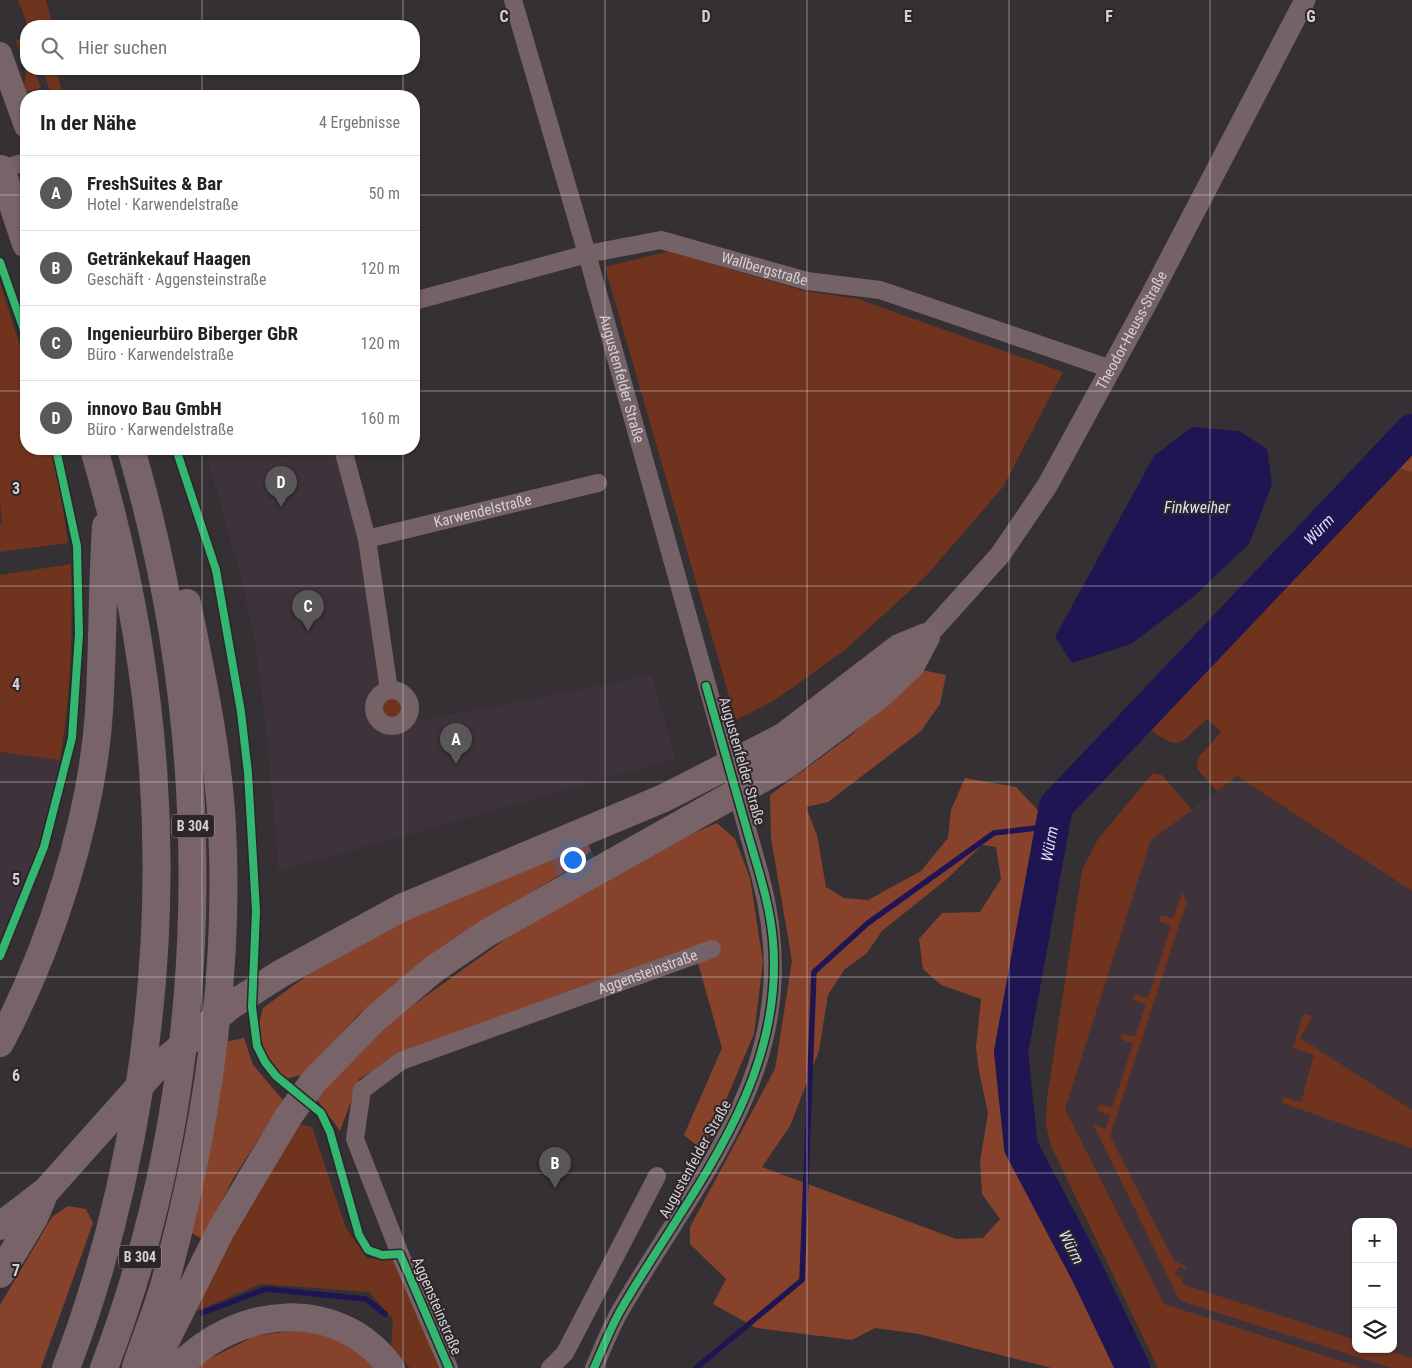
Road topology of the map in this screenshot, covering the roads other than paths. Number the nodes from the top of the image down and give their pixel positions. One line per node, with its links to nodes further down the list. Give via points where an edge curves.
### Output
1 (512, 0): 8 (street, Augustenfelder Straße)
2 (1305, 0): 10 (street, Theodor-Heuss-Straße)
3 (0, 54): 4 (main road)
4 (20, 109)
5 (20, 164): 6 (street)
6 (0, 169): 7 (highway)
7 (20, 227)
8 (587, 254): 9 (street, Wallbergstraße); 10 (street, Wallbergstraße, via 661,240 807,281 880,290); 34 (street, Augustenfelder Straße, via 760,875 770,921 774,963 765,1040 734,1124 622,1308)
9 (420, 299)
10 (1111, 369): 18 (street, Theodor-Heuss-Straße, via 1047,486 1017,531 1000,555)
11 (96, 455): 15 (highway, B 304)
12 (133, 455): 16 (highway, B 304)
13 (345, 455): 17 (street)
14 (598, 483): 17 (street, Karwendelstraße)
15 (107, 495): 21 (highway, via 99,713 80,829 40,957 21,1004); 26 (highway, B 304, via 138,634 150,726 157,811 156,933 145,1054 126,1166 90,1302)
16 (148, 510): 27 (highway, B 304, via 167,595 183,695 193,826 191,947 167,1144 139,1259); 28 (highway, via 180,570 204,683 215,749 224,890 221,966 206,1090 187,1193 164,1287)
17 (367, 539): 19 (street)
18 (926, 637): 23 (highway, via 899,648 783,737 664,798 401,908 280,974 230,1006 155,1069); 29 (highway, via 911,665 879,695 786,765 487,933 434,969 377,1017 314,1081 288,1117 221,1230)
19 (389, 690)
20 (712, 950): 32 (street, Aggensteinstraße, via 401,1061 362,1090 355,1139)
21 (0, 1043)
22 (657, 1176): 33 (street, via 565,1353)
23 (46, 1191): 24 (highway); 25 (highway, via 34,1218)
24 (0, 1226)
25 (0, 1274)
26 (66, 1368)
27 (104, 1368)
28 (136, 1368)
29 (152, 1368)
30 (178, 1368): 31 (highway, via 206,1343 236,1328 263,1319 287,1316 336,1325 366,1343)
31 (391, 1368)
32 (449, 1368)
33 (550, 1368)
34 (594, 1368)

